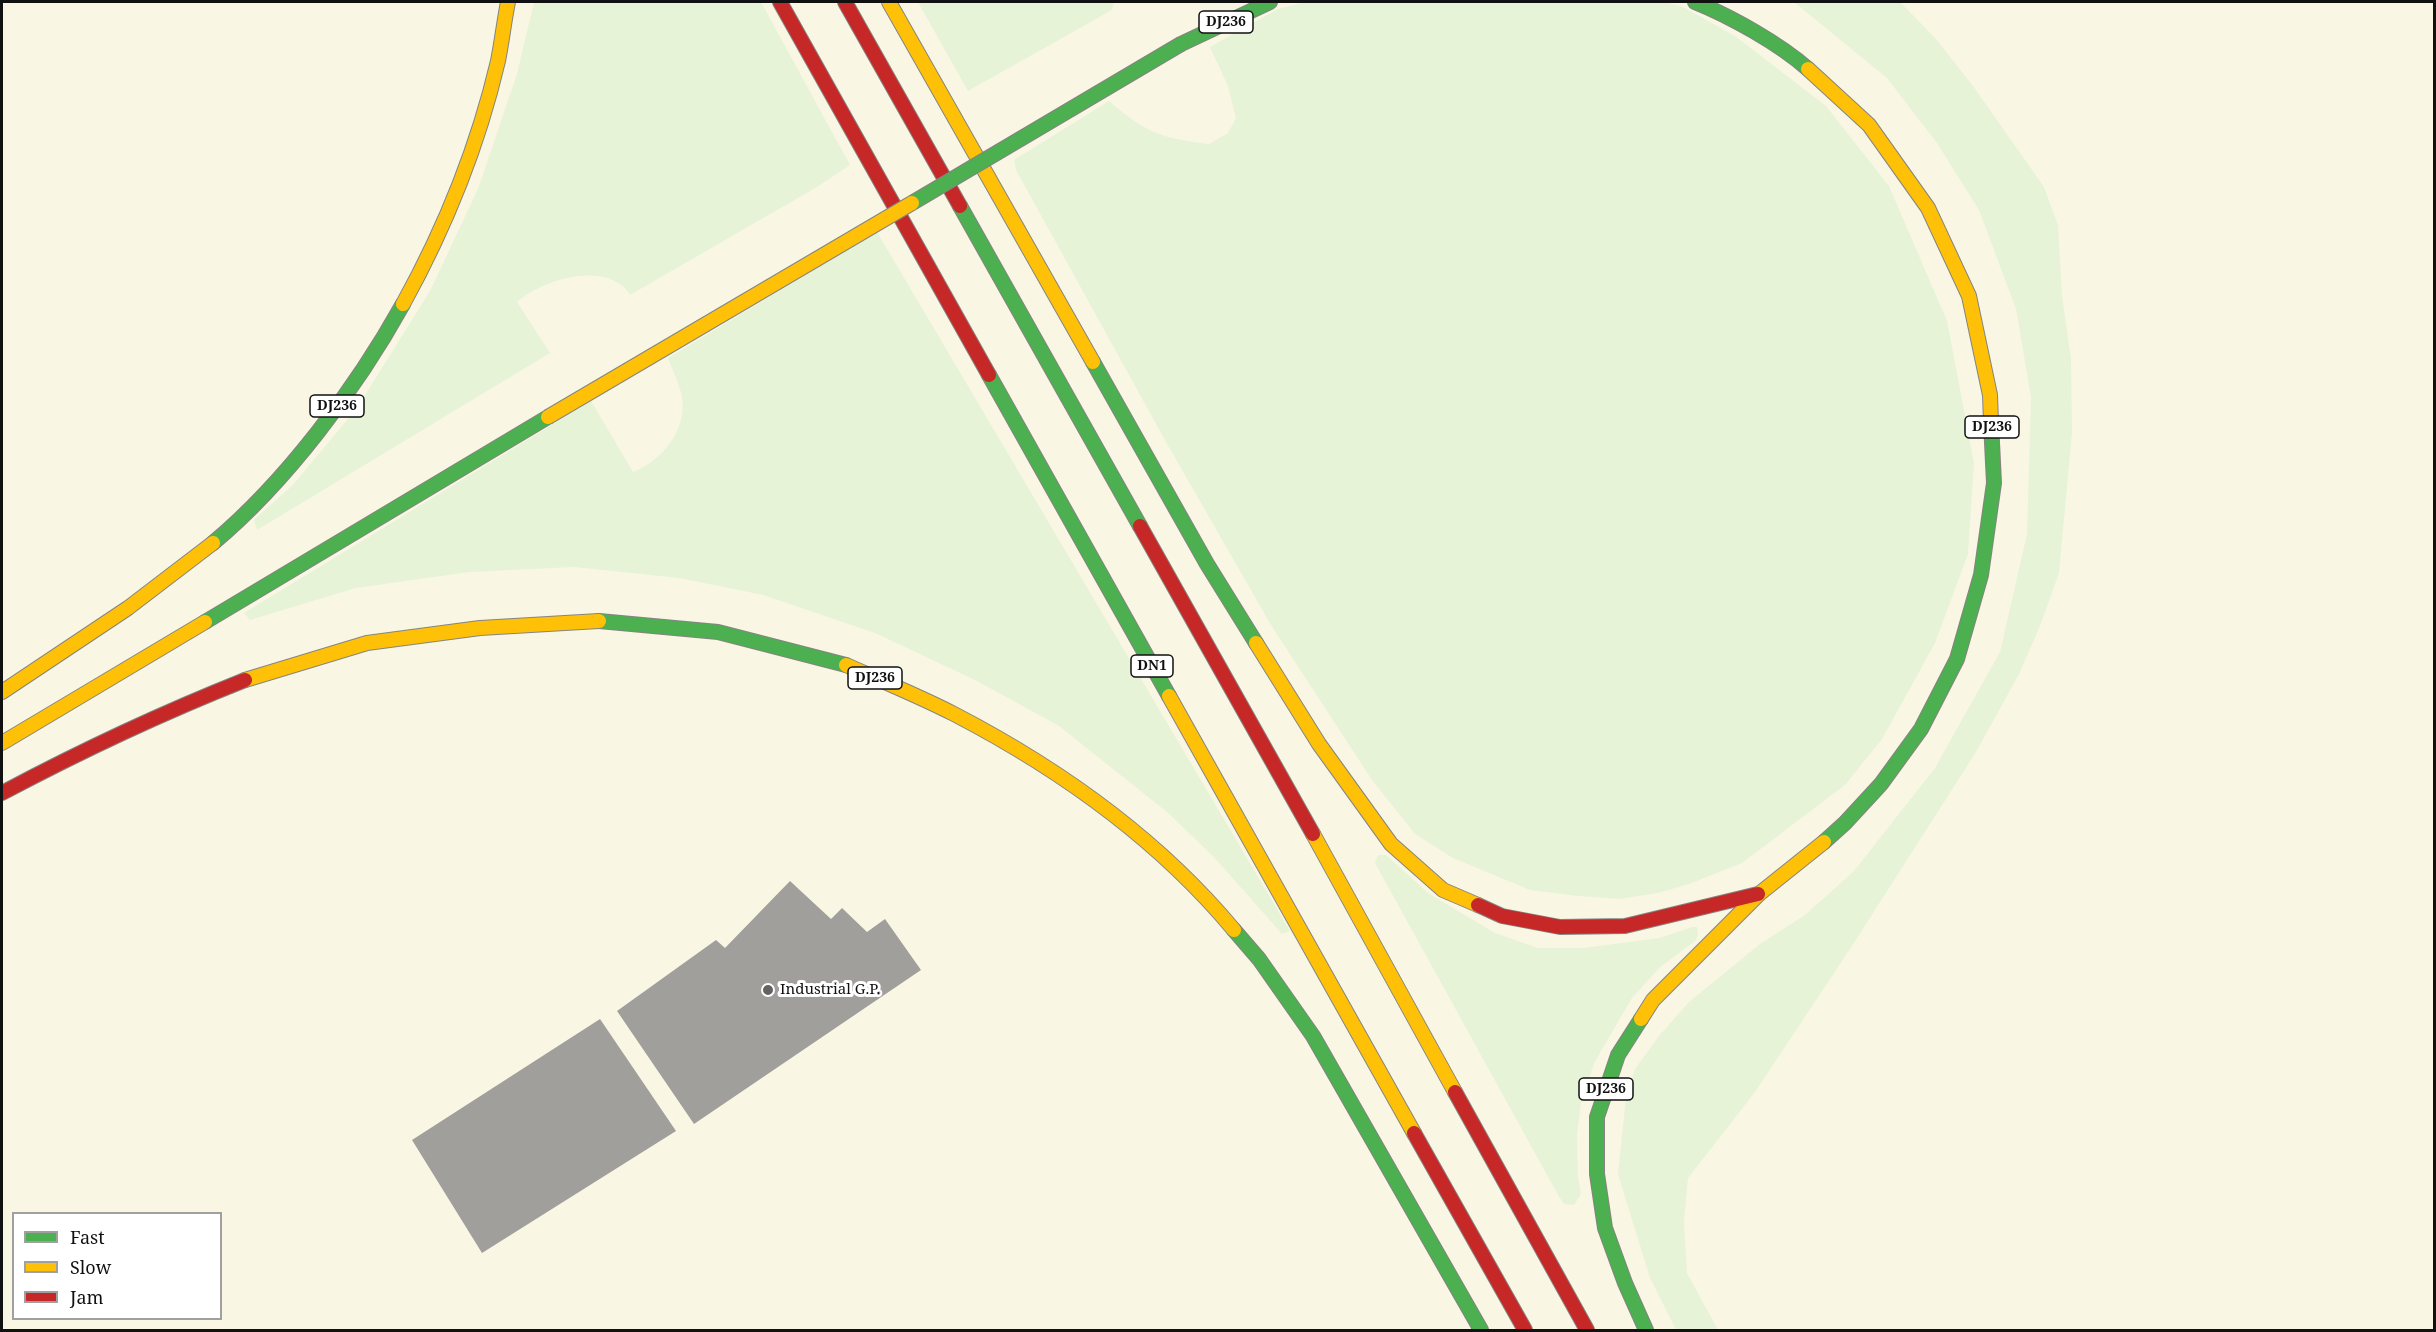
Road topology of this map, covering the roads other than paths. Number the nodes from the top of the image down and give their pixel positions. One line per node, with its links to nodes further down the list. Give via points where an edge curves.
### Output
1 (508, 2): 7 (main road, DJ236, via 498,62 471,157 437,240 386,338 317,433 248,512 168,580)
2 (780, 2): 12 (main road, DN1)
3 (845, 2): 13 (main road)
4 (889, 2): 10 (main road, DJ236, via 1207,564 1319,744 1391,843 1443,890 1502,916 1560,927 1625,926)
5 (1270, 2): 8 (main road, DJ236, bridge, via 1181,44)
6 (1695, 2): 10 (main road, DJ236, via 1797,59 1869,125 1928,208 1969,296 1990,394 1994,483 1982,575 1957,658 1921,729 1881,784 1845,823)
7 (2, 692)
8 (2, 743)
9 (2, 794): 11 (main road, DJ236, via 180,706 250,678 367,643 480,627 594,621 718,632 846,665 954,714 1051,771 1138,835 1205,895 1259,959 1313,1036)
10 (1760, 894): 14 (main road, DJ236, via 1653,1000 1618,1055 1597,1118 1597,1174 1605,1228)
11 (1481, 1330)
12 (1525, 1330)
13 (1587, 1330)
14 (1646, 1330)

